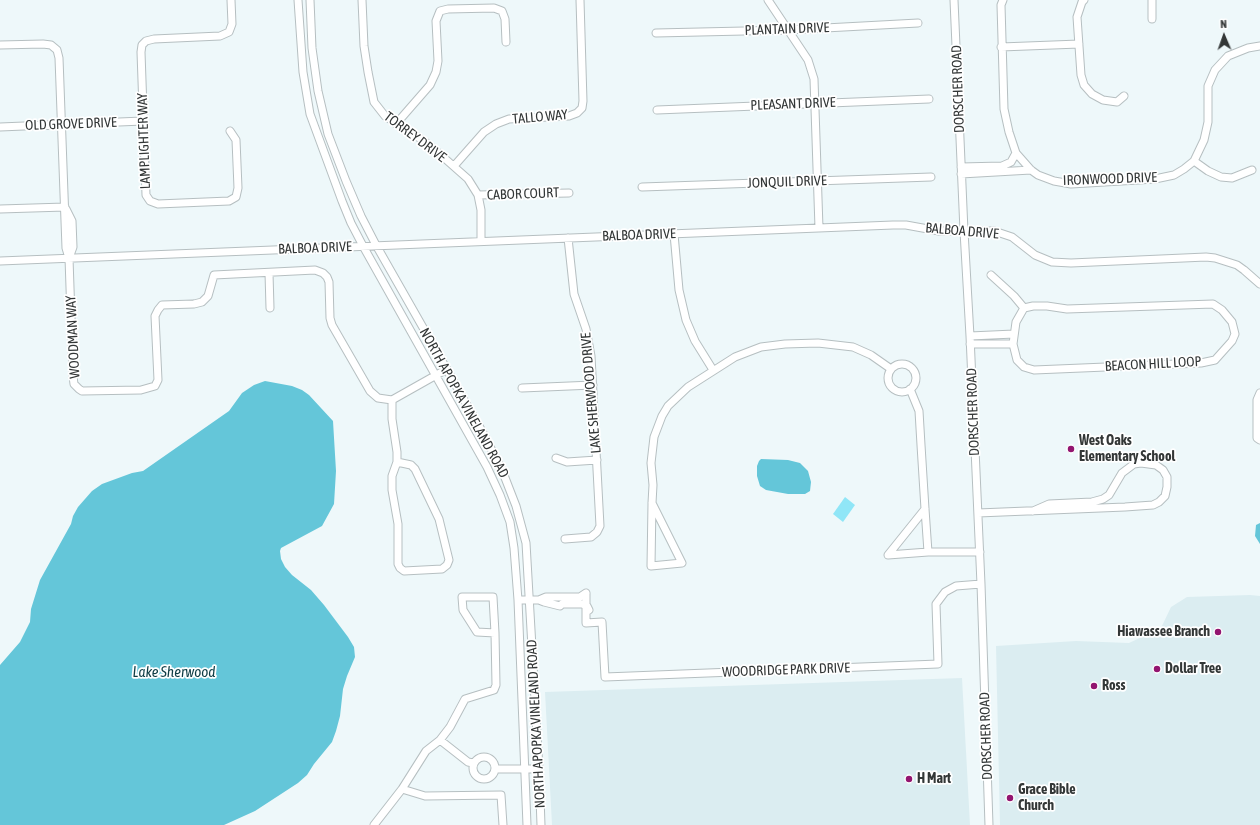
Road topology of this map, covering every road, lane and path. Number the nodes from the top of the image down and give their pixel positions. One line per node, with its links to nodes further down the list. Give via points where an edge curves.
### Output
1 (231, 0): 24 (street, LAMPLIGHTER WAY, via 232,24 229,32 220,36 154,39 146,41 142,46)
2 (298, 0): 47 (street, NORTH APOPKA VINELAND ROAD, via 310,114 342,202)
3 (310, 0): 48 (street, NORTH APOPKA VINELAND ROAD, via 312,48 328,134)
4 (362, 0): 25 (street, TORREY DRIVE, via 364,46 374,102 385,116)
5 (580, 0): 31 (street, TALLO WAY, via 582,108 569,116 509,119 496,124 484,132)
6 (768, 0): 13 (street)
7 (954, 0): 32 (street, DORSCHER ROAD)
8 (1003, 0): 19 (street, IRONWOOD DRIVE)
9 (1084, 0): 16 (street, via 1077,18)
10 (1152, 0): 11 (street)
11 (1152, 19)
12 (918, 23): 13 (street, PLANTAIN DRIVE)
13 (788, 30): 14 (street, PLANTAIN DRIVE); 22 (street, via 808,60 814,79)
14 (656, 33)
15 (506, 42): 25 (street, via 502,11 494,8 440,11 436,21 436,72 430,85)
16 (1079, 44): 19 (street); 20 (street, via 1084,85 1092,94 1103,100 1117,102)
17 (0, 45): 26 (street, WOODMAN WAY, via 43,44 51,45 57,50)
18 (1260, 46): 30 (street, IRONWOOD DRIVE, via 1228,56 1216,70 1208,86 1208,122 1204,140)
19 (1001, 47): 29 (street, IRONWOOD DRIVE, via 1004,109)
20 (1124, 96)
21 (929, 99): 22 (street, PLEASANT DRIVE)
22 (814, 103): 23 (street, PLEASANT DRIVE); 36 (street)
23 (657, 110)
24 (143, 121): 26 (street, OLD GROVE DRIVE); 28 (street, LAMPLIGHTER WAY, via 146,195 150,202 158,204 229,201 236,197 236,140)
25 (396, 124): 31 (street, TORREY DRIVE, via 424,141)
26 (62, 125): 27 (street, OLD GROVE DRIVE); 40 (street, WOODMAN WAY)
27 (0, 127)
28 (230, 131)
29 (1016, 153): 32 (street, via 1011,162 1002,166); 33 (street, IRONWOOD DRIVE)
30 (1194, 160): 33 (street, IRONWOOD DRIVE, via 1174,175 1155,180 1071,184 1054,181); 34 (street, via 1221,177 1232,178)
31 (454, 166): 39 (street, TORREY DRIVE, via 468,179)
32 (961, 170): 33 (street); 43 (street, DORSCHER ROAD)
33 (1031, 170)
34 (1252, 170)
35 (931, 177): 36 (street, JONQUIL DRIVE)
36 (817, 181): 37 (street, JONQUIL DRIVE); 42 (street)
37 (642, 187)
38 (569, 193): 39 (street, CABOR COURT)
39 (478, 195): 46 (street, TORREY DRIVE, via 481,210)
40 (65, 207): 41 (street); 49 (street, WOODMAN WAY, via 72,221 73,247)
41 (0, 210)
42 (818, 228): 43 (street, BALBOA DRIVE, via 893,224 937,231); 44 (street, BALBOA DRIVE)
43 (964, 231): 53 (street, BALBOA DRIVE, via 984,230 1004,234 1012,237 1035,255 1052,262 1215,258 1237,265); 57 (street, DORSCHER ROAD)
44 (674, 234): 45 (street, BALBOA DRIVE); 62 (street, via 679,290 686,320 694,341)
45 (568, 238): 46 (street, BALBOA DRIVE); 64 (street, LAKE SHERWOOD DRIVE, via 574,294 586,329)
46 (481, 241): 48 (street, BALBOA DRIVE)
47 (363, 246): 48 (street, BALBOA DRIVE); 49 (street, BALBOA DRIVE); 63 (street, NORTH APOPKA VINELAND ROAD)
48 (376, 246): 60 (street, NORTH APOPKA VINELAND ROAD)
49 (69, 258): 50 (street, BALBOA DRIVE); 51 (street, WOODMAN WAY, via 73,376 74,384 82,391 141,390 154,386 158,380 155,316 162,305 202,302 208,296 214,275)
50 (0, 261)
51 (269, 273): 54 (street); 68 (street, via 315,270 327,277 332,325 370,391 378,398)
52 (991, 275): 55 (street)
53 (1260, 284)
54 (270, 308)
55 (1024, 308): 56 (street, BEACON HILL LOOP, via 1016,322); 59 (street, BEACON HILL LOOP, via 1213,304 1232,322 1235,334 1215,360 1201,363 1034,370 1024,367 1017,360)
56 (1014, 334): 57 (street); 59 (street, BEACON HILL LOOP)
57 (970, 336): 58 (street, DORSCHER ROAD)
58 (970, 344): 59 (street); 76 (street, DORSCHER ROAD)
59 (1014, 344)
60 (447, 369): 63 (street); 82 (street, NORTH APOPKA VINELAND ROAD, via 499,464 516,506 526,543)
61 (891, 369): 62 (street, via 871,354 853,347 818,342 761,347 735,357); 66 (street, via 888,378 891,386 900,391); 66 (street, via 899,364 912,368 916,378)
62 (713, 370): 73 (street, via 688,387 668,406 662,416 654,437 651,463)
63 (437, 376): 68 (street); 81 (street, NORTH APOPKA VINELAND ROAD, via 487,466 510,522)
64 (593, 385): 65 (street); 71 (street, LAKE SHERWOOD DRIVE)
65 (522, 388)
66 (910, 389): 74 (street, via 919,411)
67 (1260, 393): 69 (street, via 1257,400 1257,438)
68 (392, 400): 72 (street)
69 (1260, 440)
70 (556, 458): 71 (street, via 567,462)
71 (597, 460): 77 (street, LAKE SHERWOOD DRIVE, via 600,526 591,538)
72 (397, 462): 72 (street, via 392,476 392,490 398,524 398,564 404,571 442,569 448,560 439,519 415,469 411,465)
73 (652, 504): 73 (street, via 651,566 682,563 662,523)
74 (925, 509): 78 (street); 78 (street, via 888,554)
75 (1033, 511): 75 (street, via 1152,505 1165,496 1168,487 1167,477 1156,465 1134,464 1122,473 1109,495 1103,499 1048,504); 76 (street)
76 (978, 513): 79 (street, DORSCHER ROAD)
77 (565, 539)
78 (928, 552): 79 (street)
79 (980, 552): 80 (street, DORSCHER ROAD)
80 (981, 584): 84 (street, WOODRIDGE PARK DRIVE, via 956,586 945,592 936,604 938,664 605,677 602,622 588,622 590,612); 98 (street, DORSCHER ROAD)
81 (518, 600): 82 (street, WOODRIDGE PARK DRIVE); 91 (street, NORTH APOPKA VINELAND ROAD)
82 (530, 600): 83 (street, WOODRIDGE PARK DRIVE); 89 (street, NORTH APOPKA VINELAND ROAD)
83 (539, 600): 84 (street, WOODRIDGE PARK DRIVE, via 560,606); 84 (street, WOODRIDGE PARK DRIVE, via 580,597 586,593)
84 (587, 606)
85 (495, 633): 85 (street, via 477,632 463,610 462,597 493,597); 86 (street, via 494,690 465,699)
86 (440, 740): 87 (street); 93 (street, via 426,751)
87 (451, 750): 88 (street); 92 (street, via 454,757)
88 (473, 763): 90 (street, via 479,758 487,758 493,762); 92 (street)
89 (540, 769): 91 (street); 97 (street, NORTH APOPKA VINELAND ROAD)
90 (495, 770): 91 (street); 92 (street, via 492,776 485,779 477,777)
91 (525, 770): 96 (street, NORTH APOPKA VINELAND ROAD)
92 (473, 771)
93 (402, 789): 94 (street); 95 (street, via 424,796 501,794)
94 (374, 825)
95 (502, 825)
96 (527, 825)
97 (541, 825)
98 (989, 825)

